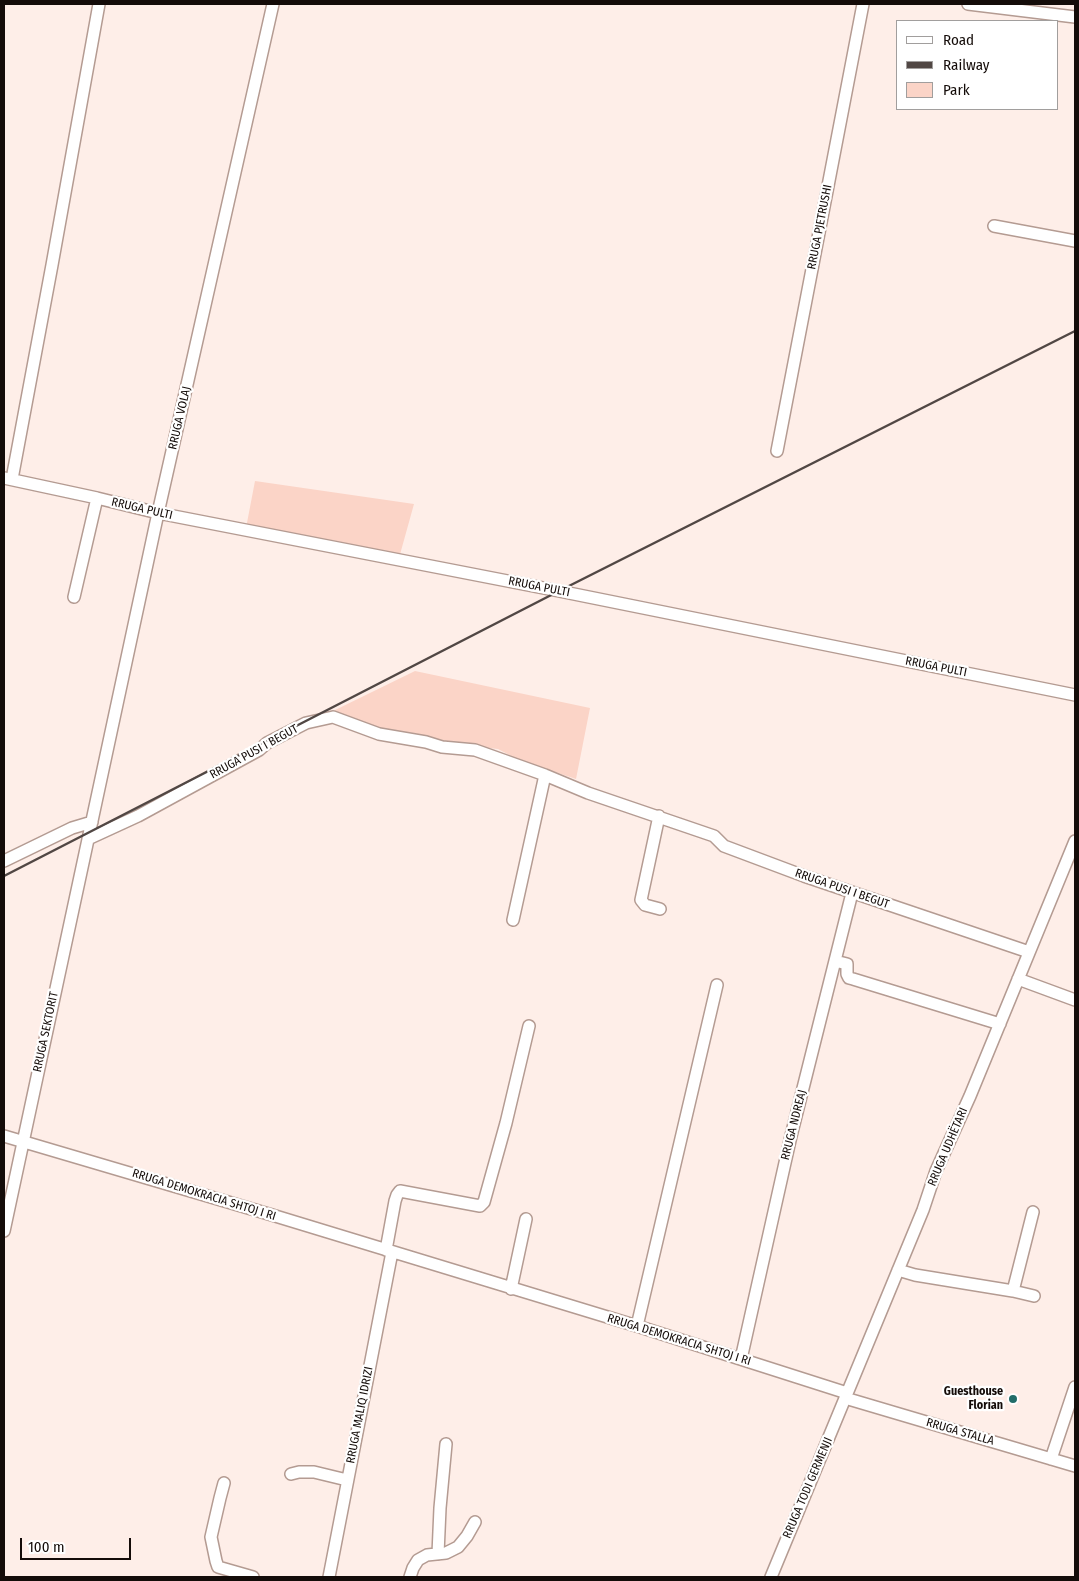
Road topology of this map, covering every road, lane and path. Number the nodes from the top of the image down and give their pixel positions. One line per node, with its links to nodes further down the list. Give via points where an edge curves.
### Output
1 (99, 4): 10 (street, via 51,274)
2 (273, 4): 12 (street, RRUGA VOLAJ)
3 (863, 4): 9 (street, RRUGA PJETRUSHI)
4 (968, 4): 5 (street)
5 (1050, 9): 6 (street)
6 (1075, 16)
7 (994, 226): 8 (street)
8 (1075, 241)
9 (777, 451)
10 (8, 478): 11 (street, RRUGA PULTI)
11 (97, 498): 12 (street, RRUGA PULTI); 13 (street)
12 (158, 514): 14 (street, RRUGA PULTI); 17 (street, RRUGA VOLAJ)
13 (74, 597)
14 (1075, 695)
15 (545, 775): 16 (street, RRUGA PUSI I BEGUT); 17 (street, RRUGA PUSI I BEGUT, via 472,749 442,747 379,734 333,718 306,723 138,816); 22 (street)
16 (659, 816): 20 (street, RRUGA PUSI I BEGUT, via 714,836 724,846); 21 (street, via 641,900 645,905)
17 (90, 831): 19 (street, RRUGA PUSI I BEGUT, via 72,828); 31 (street, RRUGA SEKTORIT)
18 (1075, 841): 23 (street, RRUGA UDHËTARI)
19 (4, 860)
20 (852, 893): 23 (street, RRUGA PUSI I BEGUT); 24 (street, RRUGA NDREAJ)
21 (660, 909)
22 (513, 920)
23 (1029, 952): 25 (street, RRUGA UDHËTARI)
24 (835, 961): 28 (street, via 847,964 849,978); 41 (street, RRUGA NDREAJ, via 791,1136)
25 (1018, 979): 27 (street); 28 (street, RRUGA UDHËTARI)
26 (717, 985): 40 (street)
27 (1075, 1000)
28 (1000, 1024): 36 (street, RRUGA UDHËTARI, via 936,1170)
29 (529, 1026): 35 (street, via 484,1202 480,1206 400,1191 395,1201)
30 (4, 1136): 31 (street, RRUGA DEMOKRACIA SHTOJ I RI)
31 (23, 1141): 34 (street, RRUGA SEKTORIT); 35 (street, RRUGA DEMOKRACIA SHTOJ I RI)
32 (1033, 1212): 38 (street)
33 (526, 1219): 37 (street)
34 (4, 1231)
35 (389, 1251): 37 (street, RRUGA DEMOKRACIA SHTOJ I RI); 48 (street, RRUGA MALIQ IDRIZI)
36 (898, 1270): 38 (street); 43 (street, RRUGA UDHËTARI)
37 (510, 1289): 40 (street, RRUGA DEMOKRACIA SHTOJ I RI)
38 (1013, 1291): 39 (street)
39 (1034, 1296)
40 (637, 1326): 41 (street, RRUGA DEMOKRACIA SHTOJ I RI)
41 (741, 1359): 43 (street, RRUGA DEMOKRACIA SHTOJ I RI)
42 (1075, 1387): 45 (street)
43 (846, 1396): 45 (street, RRUGA STALLA); 55 (street, RRUGA TODI GERMENJI)
44 (446, 1444): 51 (street)
45 (1051, 1459): 46 (street, RRUGA STALLA)
46 (1075, 1466)
47 (291, 1474): 48 (street, via 314,1472)
48 (347, 1480): 53 (street, RRUGA MALIQ IDRIZI)
49 (224, 1482): 52 (street, via 211,1537 218,1567)
50 (476, 1522): 51 (street, via 458,1547)
51 (438, 1554): 54 (street, via 418,1560)
52 (253, 1577)
53 (328, 1577)
54 (410, 1577)
55 (771, 1577)

